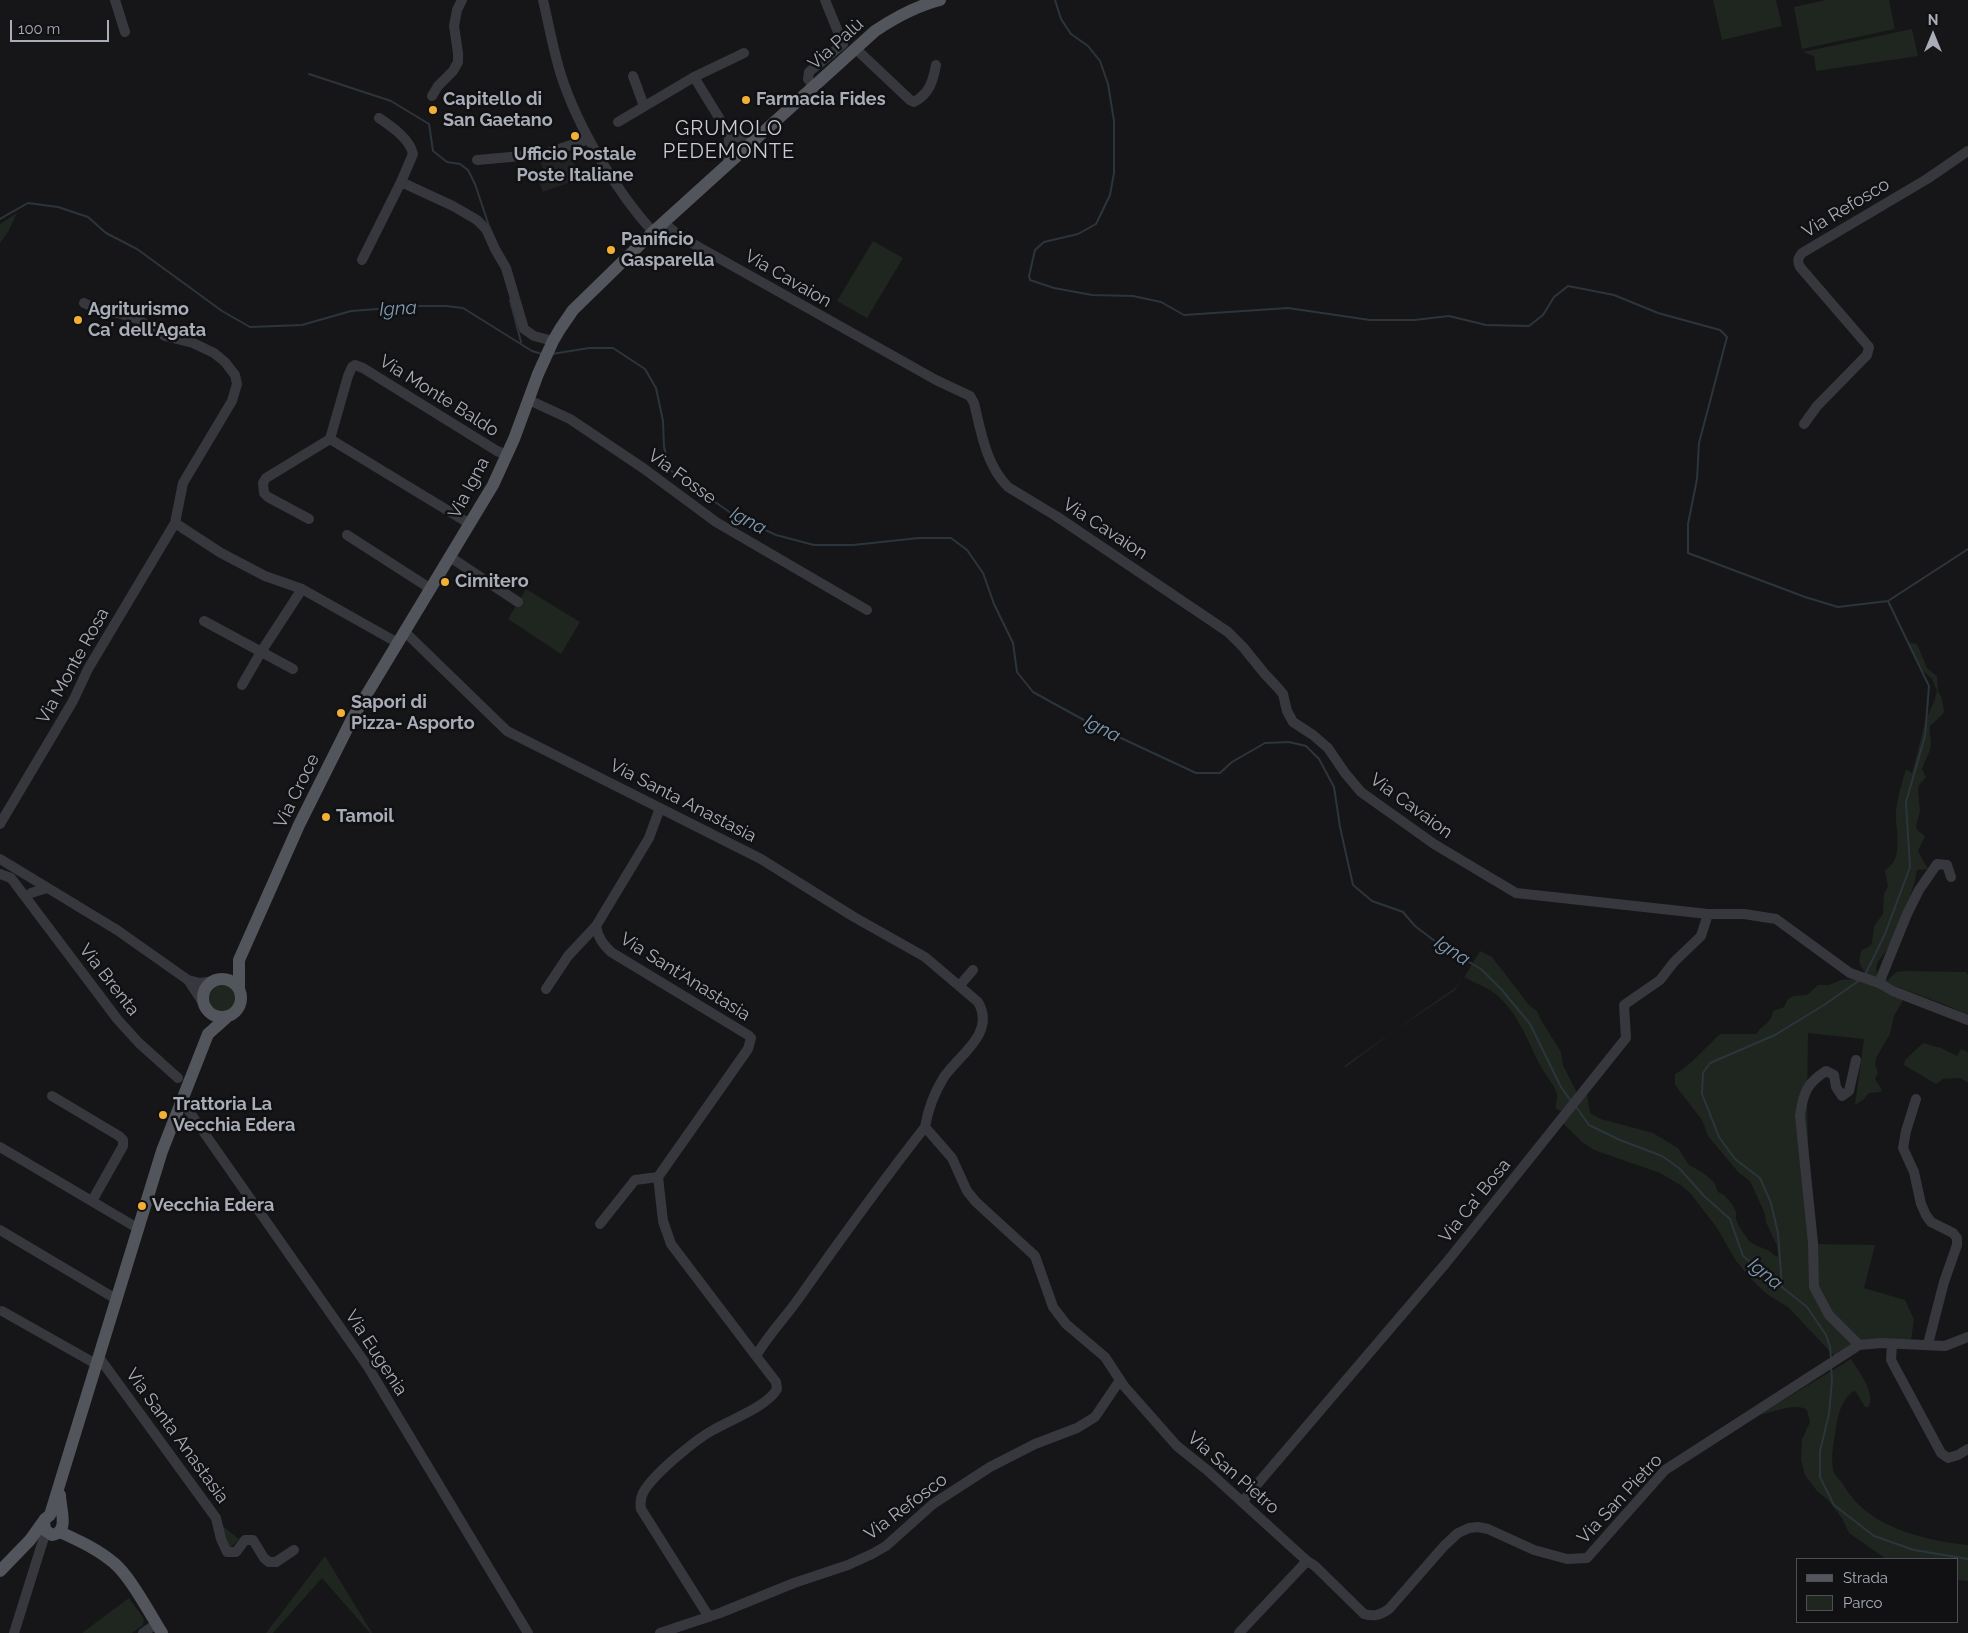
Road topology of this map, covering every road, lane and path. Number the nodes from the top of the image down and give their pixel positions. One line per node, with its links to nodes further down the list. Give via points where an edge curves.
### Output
1 (115, 0): 7 (street)
2 (462, 0): 14 (street, via 454,26 458,62)
3 (543, 0): 19 (street, via 561,75)
4 (825, 0): 13 (street, via 843,44 809,72 808,79)
5 (940, 0): 6 (main road, Via Palù)
6 (922, 2): 8 (main road, Via Palù, via 875,31)
7 (125, 32)
8 (856, 49): 10 (street, via 914,102 932,85); 13 (main road, Via Palù)
9 (744, 53): 12 (street)
10 (936, 65)
11 (633, 76): 15 (street)
12 (694, 77): 15 (street); 18 (street)
13 (817, 84): 20 (main road, Via Palù)
14 (432, 96)
15 (644, 106): 17 (street)
16 (379, 118): 25 (street, via 413,150)
17 (618, 122)
18 (731, 137): 20 (street); 21 (street, via 736,149); 24 (street)
19 (589, 139): 23 (street, via 544,154); 27 (street, via 606,170)
20 (754, 140): 21 (main road, Via Palù)
21 (742, 150): 24 (main road, Via Palù)
22 (1968, 150): 32 (street, Via Refosco, via 1927,179 1799,256 1800,266 1869,347 1867,355 1817,406)
23 (477, 160)
24 (728, 163): 26 (main road, Via Palù)
25 (402, 182): 28 (street); 30 (street, via 453,206 486,229 506,268 524,329)
26 (664, 223): 27 (main road, Via Palù); 57 (street, Via Cavaion, via 682,237 804,307 970,396 988,455 1008,488 1056,516 1228,632 1283,694 1286,711 1293,722 1328,748 1361,792 1413,830 1516,893)
27 (653, 232): 30 (main road, Via Palù, via 573,310)
28 (362, 260)
29 (84, 303): 36 (street, Via Monte Rosa, via 137,319 165,336 207,349 225,362 235,375 237,384 232,401 183,483)
30 (552, 343): 31 (main road, Via Igna)
31 (529, 400): 34 (main road, Via Igna); 43 (street, Via Fosse, via 570,419 716,522)
32 (1804, 424)
33 (330, 438): 34 (street, Via Monte Baldo, via 348,376 355,366); 35 (street, via 263,483 268,497); 37 (street)
34 (506, 455): 37 (main road, Via Igna)
35 (308, 519)
36 (175, 523): 40 (street, via 221,553 265,576); 50 (street, Via Monte Rosa)
37 (470, 524): 39 (main road, Via Igna)
38 (347, 535): 41 (street)
39 (450, 557): 41 (main road, Via Igna); 42 (street)
40 (302, 589): 45 (street); 46 (street)
41 (431, 589): 45 (main road, Via Igna)
42 (518, 602)
43 (868, 610)
44 (204, 621): 46 (street)
45 (402, 637): 49 (street, Via Santa Anastasia, via 507,731); 59 (main road, Via Croce, via 353,717 316,790)
46 (261, 652): 47 (street); 48 (street)
47 (293, 669)
48 (242, 685)
49 (660, 808): 58 (street, via 649,838); 64 (street, Via Santa Anastasia, via 787,874 925,957)
50 (0, 824)
51 (0, 859): 54 (street, Via Brenta)
52 (0, 874): 56 (street, Via Brenta, via 11,878)
53 (1951, 877): 63 (street, via 1947,865 1937,864 1919,890)
54 (31, 878): 55 (street, Via Brenta); 56 (street)
55 (47, 888): 56 (street); 61 (street, Via Brenta, via 117,930)
56 (29, 896): 72 (street, Via Brenta, via 118,1020)
57 (1708, 914): 63 (street, via 1744,914 1776,919 1850,973); 93 (street, Via Ca' Bosa, via 1701,936 1660,980 1624,1005 1626,1038 1446,1263)
58 (596, 926): 66 (street, via 568,956); 78 (street, Via Sant'Anastasia, via 602,943 611,952 751,1038 748,1049)
59 (239, 960): 62 (main road, Via Croce); 65 (main road, Via Croce)
60 (973, 970): 64 (street)
61 (188, 980): 62 (street, via 200,983); 67 (street, Via Brenta)
62 (216, 980): 65 (main road, via 230,981); 67 (main road, Via Croce, via 206,988)
63 (1879, 983): 69 (street)
64 (960, 985): 76 (street, Via Santa Anastasia, via 978,1002 984,1026 942,1081 927,1112)
65 (239, 989): 68 (main road, Via Croce, via 242,994 240,1006 237,1012)
66 (546, 989)
67 (205, 1007): 68 (main road, via 215,1016); 70 (main road)
68 (226, 1018): 70 (main road)
69 (1968, 1020)
70 (208, 1034): 75 (main road)
71 (1856, 1060): 88 (street, via 1849,1091 1842,1096 1836,1087 1834,1074 1826,1071 1814,1079 1802,1096 1800,1116 1813,1243 1814,1288 1829,1315)
72 (178, 1078)
73 (52, 1096): 79 (street, via 123,1140)
74 (1916, 1099): 87 (street, via 1903,1148 1914,1172 1926,1215 1931,1222 1957,1238)
75 (180, 1102): 81 (main road); 102 (street, Via Eugenia, via 368,1367)
76 (925, 1127): 89 (street, via 868,1200); 91 (street, via 952,1158 976,1202 1035,1256 1053,1307 1066,1324 1105,1357)
77 (0, 1147): 79 (street)
78 (658, 1177): 80 (street, via 635,1180); 89 (street, via 663,1221 671,1244)
79 (92, 1201): 81 (street)
80 (600, 1224)
81 (139, 1229): 83 (main road)
82 (0, 1230): 83 (street)
83 (116, 1299): 90 (main road)
84 (2, 1311): 90 (street)
85 (1968, 1336): 87 (street, via 1946,1346)
86 (1892, 1344): 87 (street); 88 (street); 92 (street, via 1891,1360 1941,1453 1948,1458)
87 (1928, 1344)
88 (1859, 1345): 96 (street, Via San Pietro, via 1665,1470 1587,1558 1567,1559 1534,1550 1488,1529 1469,1528 1444,1546 1389,1609 1380,1615 1370,1616)
89 (756, 1356): 98 (street, via 776,1382 775,1394 710,1431 669,1464 641,1497 641,1509)
90 (97, 1360): 94 (main road, via 60,1482); 95 (street, Via Santa Anastasia, via 216,1518 227,1552 236,1552 246,1540 253,1540 264,1558 276,1562)
91 (1120, 1380): 93 (street, Via San Pietro, via 1176,1446); 98 (street, Via Refosco, via 1094,1417 1077,1428 1035,1444 990,1467 933,1504 886,1546 848,1565)
92 (1968, 1449)
93 (1242, 1502): 96 (street, Via San Pietro)
94 (54, 1525): 97 (main road, via 30,1540); 99 (main road, via 97,1550 123,1572); 100 (street, via 40,1549)
95 (294, 1550)
96 (1307, 1561): 104 (street)
97 (0, 1571)
98 (709, 1617): 103 (street, Via Refosco)
99 (159, 1629): 101 (street)
100 (14, 1633)
101 (143, 1633)
102 (528, 1633)
103 (660, 1633)
104 (1239, 1633)

